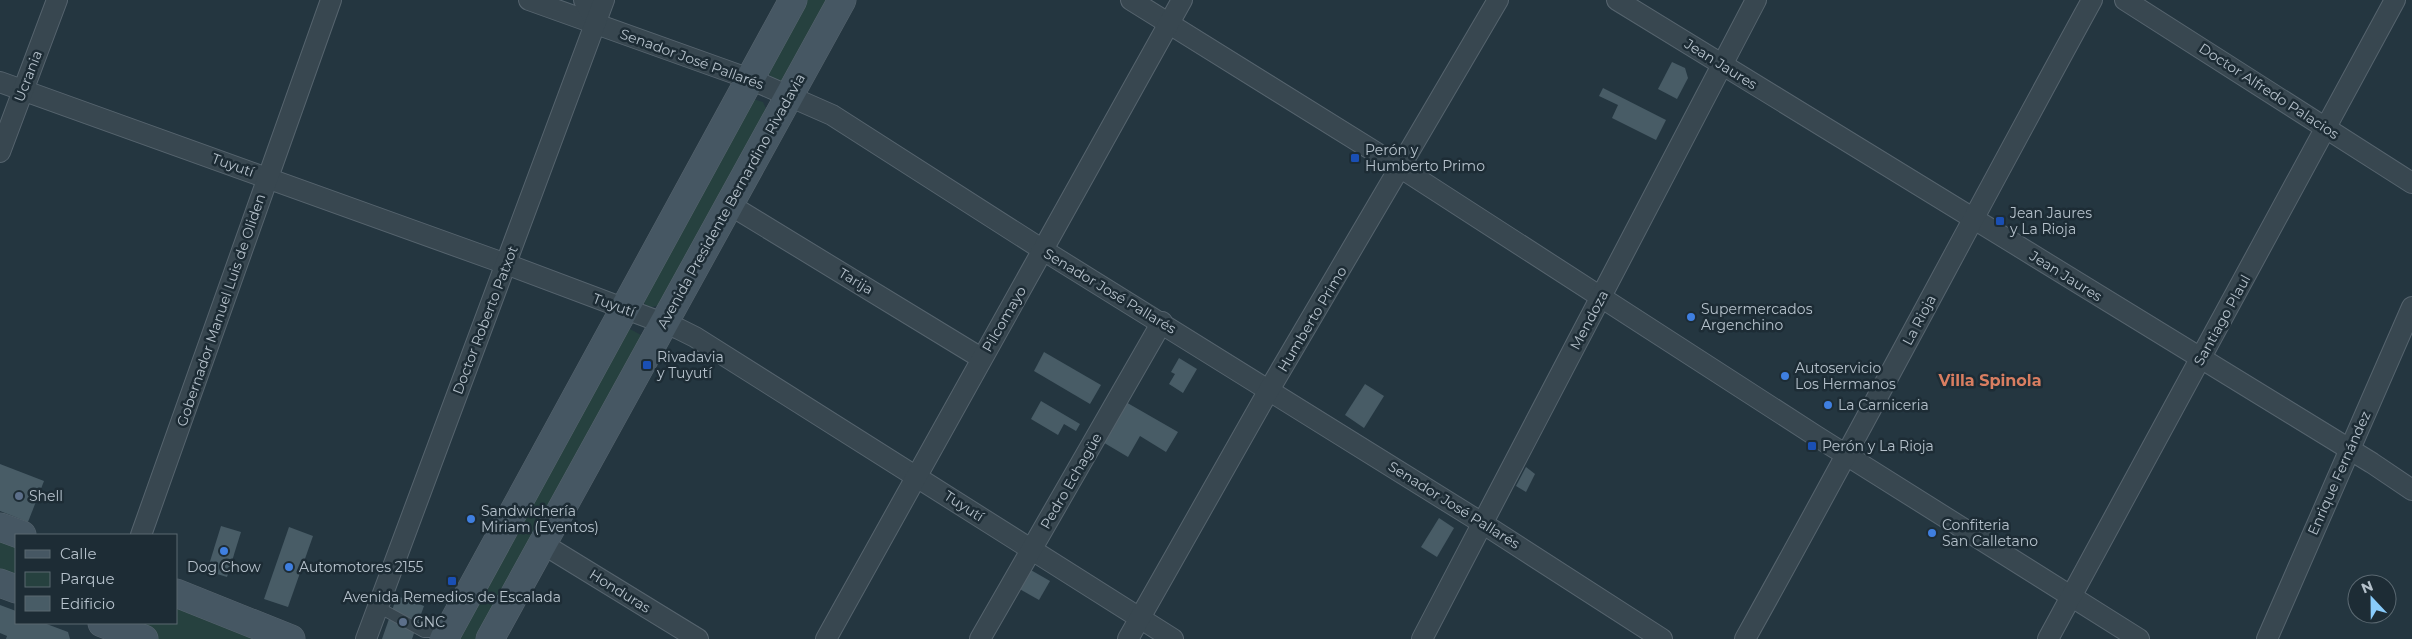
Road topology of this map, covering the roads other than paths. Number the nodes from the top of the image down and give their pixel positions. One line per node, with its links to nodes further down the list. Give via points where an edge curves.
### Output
1 (57, 0): 21 (street, Ucrania)
2 (331, 0): 26 (street, Gobernador Manuel Luis de Oliden)
3 (529, 0): 16 (street, Senador José Pallarés)
4 (584, 0): 16 (street)
5 (604, 0): 16 (street, Doctor Roberto Patxot)
6 (793, 0): 19 (main road)
7 (842, 0): 22 (main road, Avenida Presidente Bernardino Rivadavia)
8 (1131, 0): 17 (street)
9 (1182, 0): 17 (street, Pilcomayo)
10 (1498, 0): 25 (street, Humberto Primo)
11 (1617, 0): 18 (street, Jean Jaures)
12 (1756, 0): 18 (street, Mendoza)
13 (2092, 0): 29 (street, La Rioja)
14 (2125, 0): 23 (street, Doctor Alfredo Palacios)
15 (2395, 0): 23 (street, Santiago Plaul)
16 (596, 23): 19 (street, Senador José Pallarés); 31 (street, Doctor Roberto Patxot)
17 (1169, 24): 25 (street); 30 (street, Pilcomayo)
18 (1722, 65): 29 (street, Jean Jaures); 32 (street, Mendoza)
19 (750, 79): 22 (street, Senador José Pallarés); 34 (main road)
20 (0, 82): 21 (street, Tuyutí)
21 (23, 90): 24 (street, Ucrania); 26 (street, Tuyutí)
22 (790, 95): 28 (main road, Avenida Presidente Bernardino Rivadavia); 30 (street, Senador José Pallarés, via 832,115)
23 (2326, 128): 27 (street, Doctor Alfredo Palacios); 38 (street, Santiago Plaul)
24 (0, 152)
25 (1401, 168): 32 (street); 39 (street, Humberto Primo)
26 (267, 177): 31 (street, Tuyutí); 47 (street, Gobernador Manuel Luis de Oliden)
27 (2412, 182)
28 (730, 205): 36 (main road, Avenida Presidente Bernardino Rivadavia); 37 (street, Tarija)
29 (1973, 218): 38 (street, Jean Jaures); 41 (street, La Rioja)
30 (1043, 250): 35 (street, Senador José Pallarés); 37 (street, Pilcomayo)
31 (506, 264): 34 (street, Tuyutí); 54 (street, Doctor Roberto Patxot)
32 (1601, 297): 41 (street); 44 (street, Mendoza)
33 (2412, 308): 40 (street, Enrique Fernández)
34 (625, 309): 36 (street, Tuyutí); 57 (main road)
35 (1162, 322): 39 (street, Senador José Pallarés); 49 (street, Pedro Echagüe)
36 (664, 323): 42 (street, Tuyutí, via 695,337); 48 (main road, Avenida Presidente Bernardino Rivadavia)
37 (981, 358): 42 (street, Pilcomayo)
38 (2200, 360): 40 (street, Jean Jaures); 53 (street, Santiago Plaul)
39 (1270, 390): 44 (street, Senador José Pallarés); 55 (street, Humberto Primo)
40 (2350, 450): 43 (street, Jean Jaures); 72 (street, Enrique Fernández)
41 (1848, 455): 53 (street); 69 (street, La Rioja)
42 (916, 475): 49 (street, Tuyutí); 63 (street, Pilcomayo)
43 (2412, 490)
44 (1482, 522): 67 (street, Mendoza); 68 (street, Senador José Pallarés)
45 (0, 527): 46 (main road)
46 (19, 534)
47 (142, 534)
48 (543, 544): 61 (main road, Avenida Presidente Bernardino Rivadavia); 62 (street, Honduras)
49 (1031, 549): 55 (street, Tuyutí); 64 (street, Pedro Echagüe)
50 (0, 583): 51 (main road)
51 (15, 589)
52 (178, 594): 59 (main road)
53 (2072, 596): 70 (street, Santiago Plaul); 71 (street)
54 (378, 607): 57 (lane, via 424,632); 60 (street, Doctor Roberto Patxot)
55 (1140, 618): 65 (street, Humberto Primo); 66 (street, Tuyutí)
56 (103, 627): 58 (main road)
57 (446, 636)
58 (144, 639)
59 (291, 639)
60 (366, 639)
61 (490, 639)
62 (698, 639)
63 (826, 639)
64 (980, 639)
65 (1128, 639)
66 (1173, 639)
67 (1422, 639)
68 (1662, 639)
69 (1745, 639)
70 (2048, 639)
71 (2139, 639)
72 (2267, 639)

